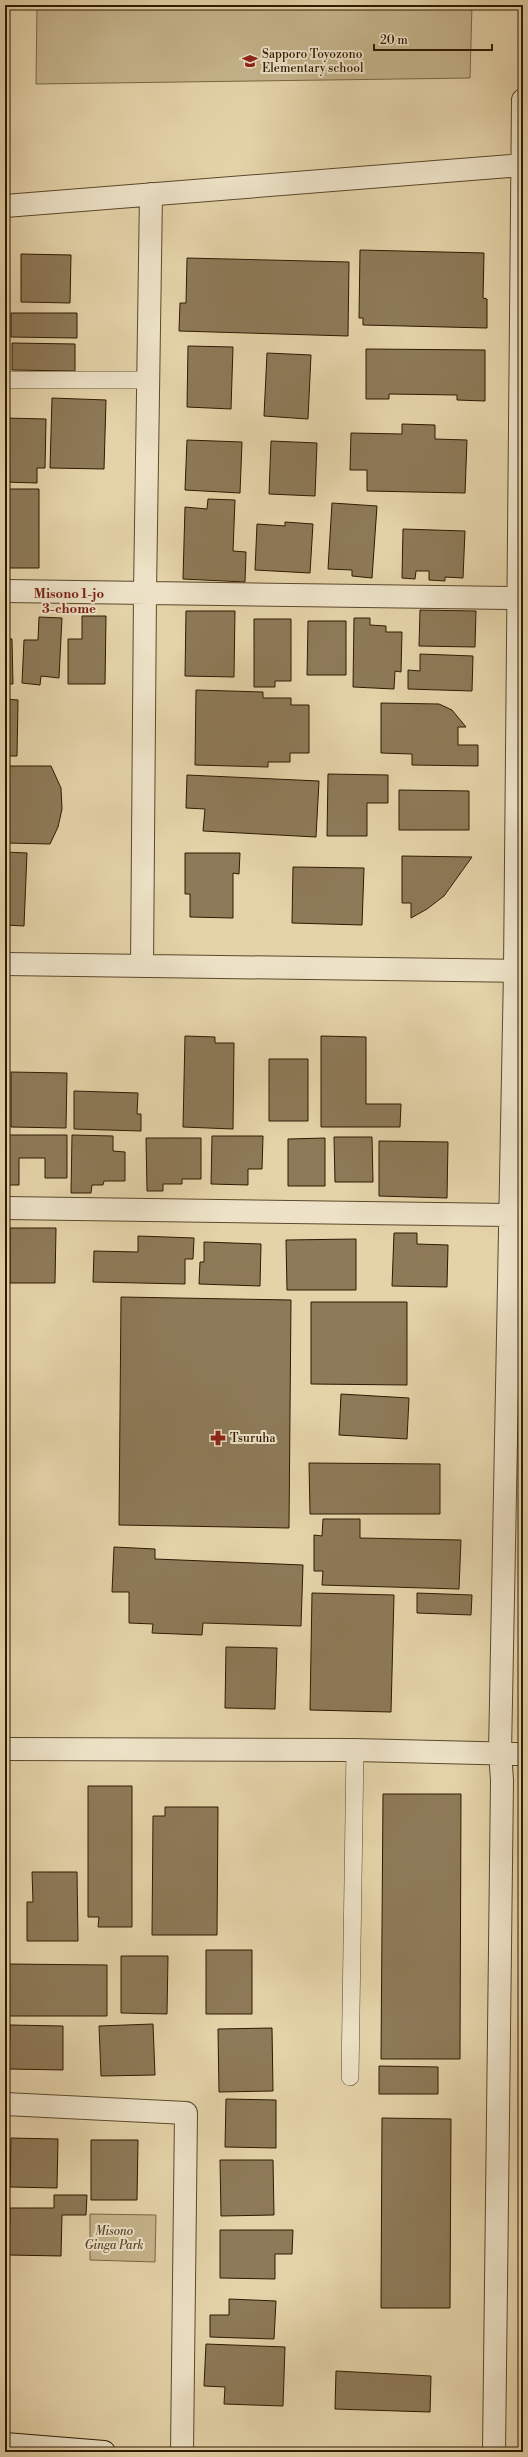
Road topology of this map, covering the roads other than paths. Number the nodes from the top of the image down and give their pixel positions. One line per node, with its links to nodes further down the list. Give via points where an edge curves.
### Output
1 (523, 100): 2 (street)
2 (523, 165): 3 (street); 9 (street)
3 (151, 194): 4 (street); 6 (street)
4 (5, 206)
5 (5, 380): 6 (lane)
6 (148, 380): 8 (street)
7 (5, 591): 8 (street)
8 (145, 593): 9 (street); 11 (street)
9 (519, 598): 12 (street)
10 (5, 964): 11 (street)
11 (142, 966): 12 (street)
12 (519, 971): 14 (street)
13 (5, 1208): 14 (street)
14 (512, 1215): 15 (street)
15 (515, 1392): 18 (street)
16 (5, 1749): 17 (street)
17 (355, 1750): 18 (street); 20 (lane)
18 (500, 1753): 19 (street); 25 (street, via 502,1780)
19 (523, 1754)
20 (350, 2077)
21 (5, 2104): 24 (street, via 186,2112)
22 (5, 2444): 23 (street)
23 (104, 2452)
24 (182, 2452)
25 (494, 2452)

